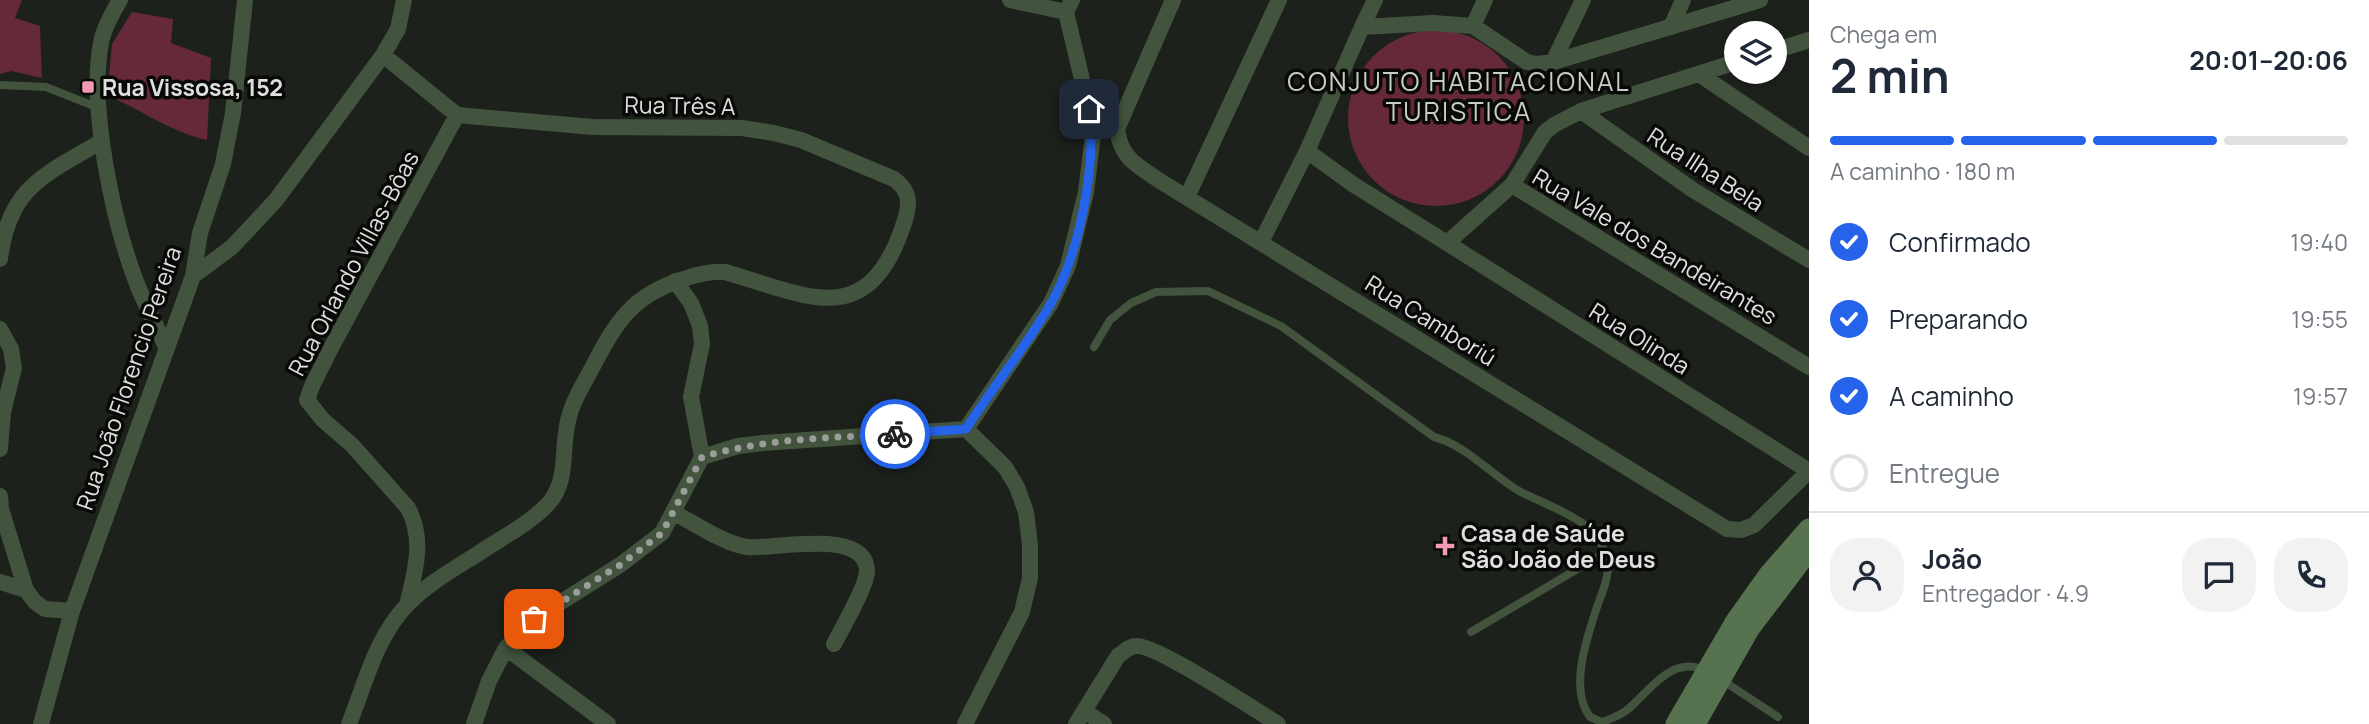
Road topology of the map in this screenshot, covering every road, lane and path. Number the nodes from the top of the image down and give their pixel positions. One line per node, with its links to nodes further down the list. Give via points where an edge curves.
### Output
1 (120, 0): 23 (street, via 102,39)
2 (245, 0): 35 (street, Rua João Florencio Pereira, via 233,113)
3 (404, 0): 18 (street, via 398,29)
4 (1010, 0): 12 (street)
5 (1173, 0): 30 (street, Rua Camboriú, via 1118,129 1124,154)
6 (1279, 0): 30 (street)
7 (1376, 0): 14 (street)
8 (1485, 0): 13 (street)
9 (1583, 0): 19 (street)
10 (1683, 0): 15 (street)
11 (1751, 1): 15 (street)
12 (1069, 6): 41 (street, via 1093,135 1086,192 1068,266 1051,303)
13 (1473, 26): 14 (street); 19 (street, via 1527,62)
14 (1362, 27): 28 (street)
15 (1671, 27): 19 (street)
16 (1809, 40): 17 (street)
17 (1787, 47)
18 (383, 55): 25 (street); 35 (street, via 276,200 232,247)
19 (1553, 62)
20 (1724, 66): 21 (street)
21 (1699, 74): 24 (street); 27 (street)
22 (0, 85): 23 (lane, via 46,87)
23 (99, 108): 26 (street)
24 (1581, 111): 29 (street, via 1545,132); 34 (street, Rua Ilha Bela, via 1693,190)
25 (457, 115): 36 (street, Rua Três A, via 593,127 774,132 894,179 907,193 909,210 894,253 877,278 849,296 810,296 725,272); 52 (street, Rua Orlando Villas-Bôas, via 307,400 352,445 414,520 418,557)
26 (102, 141): 33 (street, via 45,175 21,196 12,210); 39 (street, via 122,236)
27 (1809, 148)
28 (1307, 152): 31 (street); 32 (street, Rua Olinda)
29 (1512, 186): 32 (street); 40 (street, Rua Vale dos Bandeirantes)
30 (1187, 197): 31 (street, Rua Camboriú)
31 (1261, 242): 44 (street, Rua Camboriú, via 1727,528 1741,530 1754,525)
32 (1447, 243): 44 (street, Rua Olinda)
33 (0, 259)
34 (1809, 260)
35 (192, 276): 39 (street, Rua João Florencio Pereira)
36 (675, 281): 43 (street, via 691,303 702,344 691,397); 52 (street, via 635,303 603,348 567,423 558,492 530,519)
37 (0, 329): 42 (street, via 11,349 14,368 2,412)
38 (1094, 346): 49 (lane, via 1110,320 1143,297 1156,292 1216,293 1281,326 1434,437 1452,442 1518,490 1585,526)
39 (166, 347): 53 (street, Rua João Florencio Pereira)
40 (1809, 367)
41 (966, 429): 43 (street, via 763,443); 64 (street, via 1006,467 1017,487 1026,512 1030,578 1022,612)
42 (0, 449)
43 (702, 457): 46 (street)
44 (1809, 471)
45 (0, 496): 51 (street)
46 (674, 513): 55 (street, via 744,547 822,543 860,554 867,571 863,586); 56 (street, via 646,547 534,619)
47 (1809, 529): 57 (main road, via 1736,621)
48 (1809, 550): 57 (main road)
49 (1606, 552): 54 (lane); 57 (lane, via 1605,583 1579,680 1590,717 1602,722 1626,711 1680,666)
50 (0, 582): 51 (street)
51 (26, 590): 53 (street, via 45,609)
52 (407, 605): 61 (street, via 378,649)
53 (72, 611): 60 (street, Rua João Florencio Pereira)
54 (1471, 632)
55 (834, 644)
56 (506, 648): 62 (street); 63 (street)
57 (1714, 675): 59 (lane); 67 (main road); 68 (main road)
58 (1080, 717): 65 (street); 66 (street, via 1118,656 1137,646 1165,656)
59 (1778, 717)
60 (41, 724)
61 (349, 724)
62 (474, 724)
63 (608, 724)
64 (965, 724)
65 (1104, 724)
66 (1278, 724)
67 (1676, 724)
68 (1695, 724)

